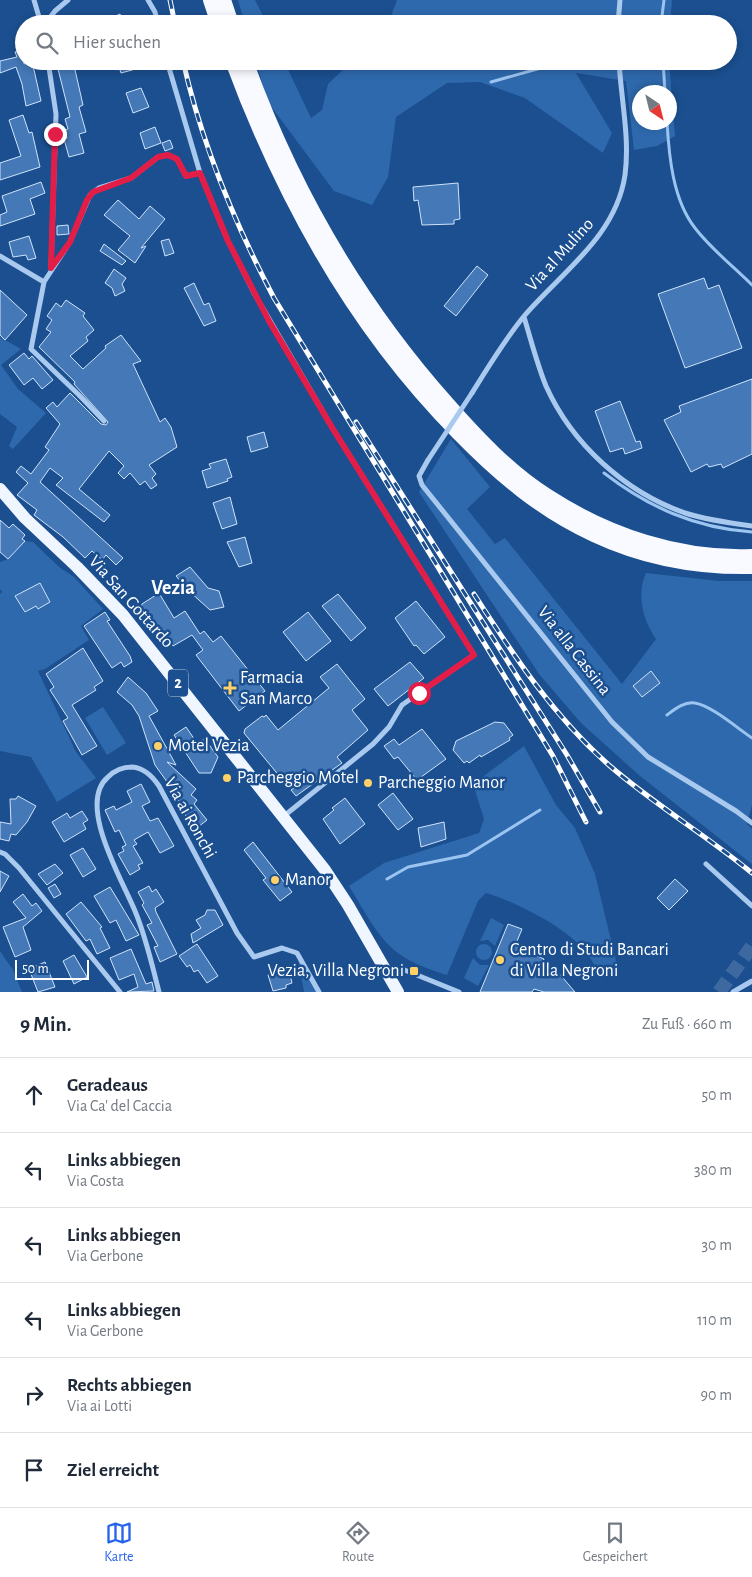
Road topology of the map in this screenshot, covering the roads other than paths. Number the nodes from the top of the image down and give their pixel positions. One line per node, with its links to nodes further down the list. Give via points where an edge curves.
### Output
1 (34, 0): 7 (street)
2 (68, 0): 8 (street)
3 (148, 0): 9 (street)
4 (210, 0): 10 (highway)
5 (224, 0): 11 (highway)
6 (620, 0): 12 (street)
7 (38, 15)
8 (52, 15)
9 (155, 15)
10 (215, 15)
11 (229, 15)
12 (619, 15)
13 (49, 70): 20 (street, via 56,114)
14 (170, 70): 18 (street)
15 (236, 70): 28 (highway, via 268,153 322,256 407,377 472,447 538,503 593,535 670,560)
16 (249, 70): 27 (highway, via 297,183 340,260 414,365 497,454 547,496 609,529 667,548)
17 (620, 70): 22 (street, Via al Mulino, via 627,150 624,177 614,212 578,262)
18 (200, 173): 20 (street, via 186,176 177,159 164,155 152,160 131,178 96,190 87,200 70,242); 29 (street, via 228,241 269,321 474,655 402,705 389,727 373,744)
19 (0, 256): 21 (street)
20 (51, 268): 21 (street)
21 (44, 282): 23 (street, via 31,349)
22 (524, 317): 24 (street, Via al Mulino, bridge); 26 (street, Via al Mulino, via 556,406 578,438 611,471 638,490 685,513)
23 (104, 421)
24 (428, 460): 30 (street, Via alla Cassina, via 419,476 422,484 612,722 648,757)
25 (0, 489): 29 (main road, Via San Gottardo / 2, via 25,518 123,614)
26 (752, 526)
27 (752, 556)
28 (752, 567)
29 (284, 816): 34 (main road, Via San Gottardo / 2, via 325,870)
30 (752, 823)
31 (0, 852): 36 (street, via 19,868)
32 (706, 864): 33 (street)
33 (752, 906)
34 (388, 974): 39 (main road, Via San Gottardo / 2); 40 (street, via 402,970)
35 (752, 981): 41 (street)
36 (120, 992)
37 (159, 992): 38 (street, Via ai Ronchi, via 136,912 101,830 97,807 98,792 104,780 129,767 149,775 159,786 237,934 254,957 282,948 297,953)
38 (319, 992)
39 (398, 992)
40 (459, 992)
41 (733, 992)

